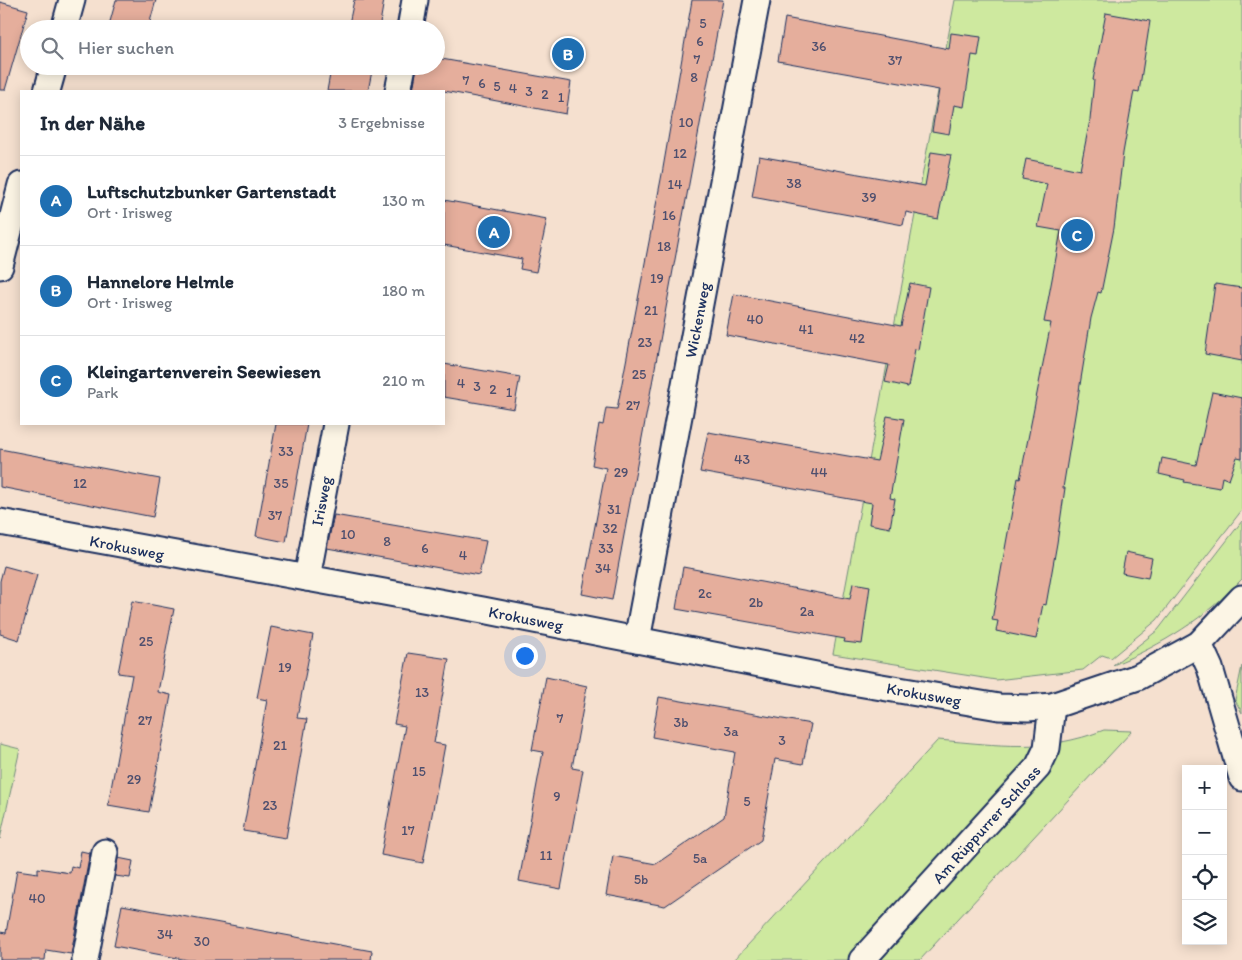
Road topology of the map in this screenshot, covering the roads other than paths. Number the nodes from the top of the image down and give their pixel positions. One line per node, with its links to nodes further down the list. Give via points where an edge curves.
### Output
1 (72, 0): 4 (street)
2 (415, 0): 5 (street)
3 (756, 0): 16 (street, Wickenweg)
4 (66, 20)
5 (412, 20)
6 (51, 75): 8 (street)
7 (401, 75): 9 (street)
8 (47, 90)
9 (398, 90)
10 (20, 189): 11 (street)
11 (0, 266)
12 (336, 425): 14 (street, Irisweg)
13 (0, 522): 14 (street, Krokusweg)
14 (307, 578): 16 (street, Krokusweg)
15 (1242, 598): 17 (street)
16 (637, 640): 18 (street, Krokusweg, via 961,701 1008,707)
17 (1199, 644): 18 (street, via 1138,677); 19 (street, via 1210,668)
18 (1052, 706): 22 (street, Am Rüppurrer Schloss, via 1048,748 1038,766)
19 (1242, 778)
20 (105, 852): 21 (street)
21 (85, 960)
22 (862, 960)

